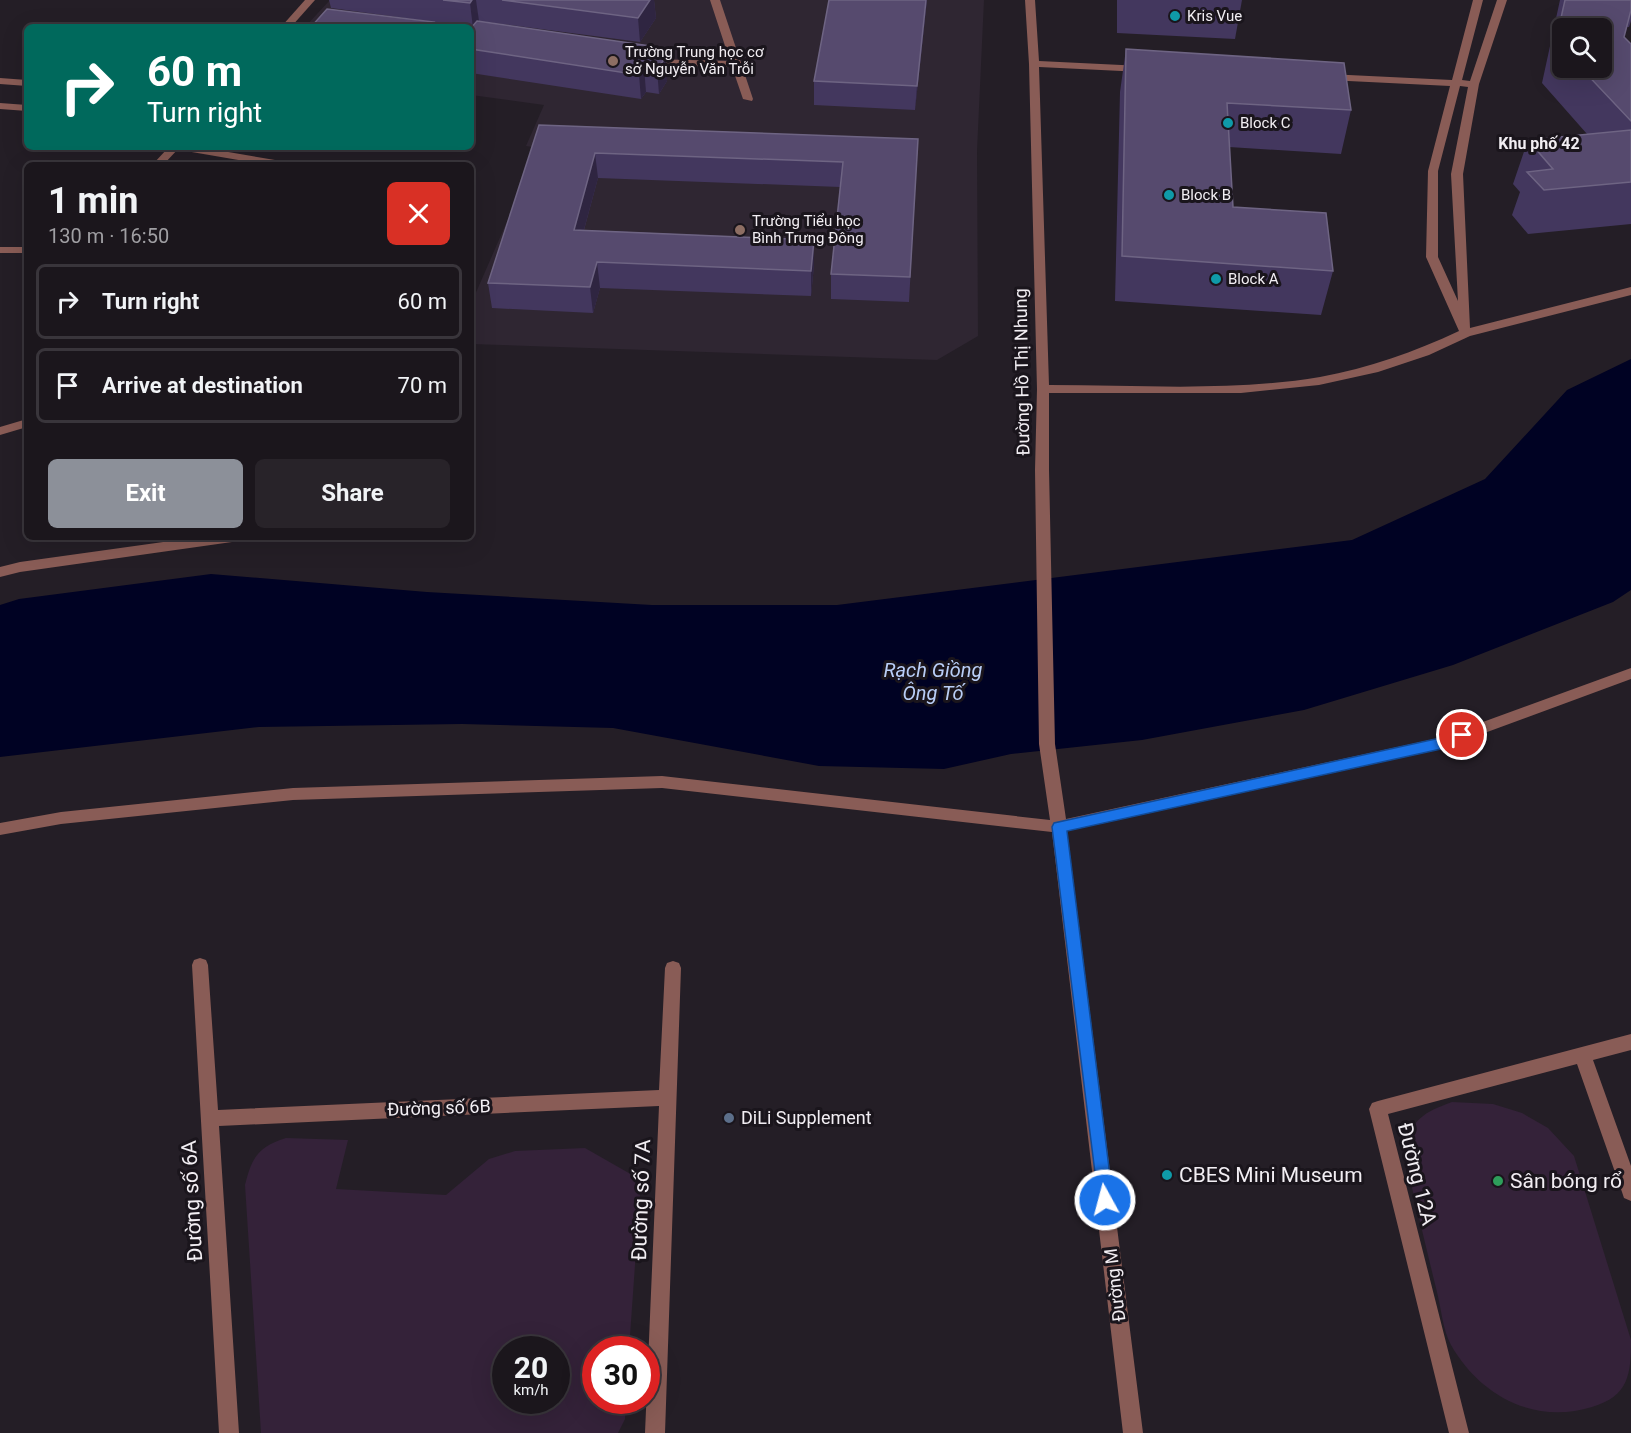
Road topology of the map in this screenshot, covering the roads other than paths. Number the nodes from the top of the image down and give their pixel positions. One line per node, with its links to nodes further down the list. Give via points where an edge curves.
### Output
1 (310, 0): 6 (street)
2 (715, 0): 8 (street)
3 (1030, 0): 9 (street, Đường Hồ Thị Nhung)
4 (1478, 0): 13 (street)
5 (1502, 0): 15 (street)
6 (289, 24)
7 (635, 60): 8 (street, via 658,64)
8 (737, 64): 16 (street)
9 (1034, 64): 10 (street); 29 (street, Đường Hồ Thị Nhung)
10 (1151, 69)
11 (1314, 76): 13 (street)
12 (0, 81): 14 (street)
13 (1455, 82): 15 (street); 23 (street)
14 (24, 83)
15 (1474, 84): 24 (street)
16 (748, 99)
17 (0, 106): 18 (street)
18 (24, 108)
19 (172, 150): 21 (street)
20 (198, 150): 22 (street)
21 (160, 162)
22 (269, 162)
23 (1433, 171): 24 (street); 28 (street, via 1432,257)
24 (1457, 174): 28 (street)
25 (0, 250): 26 (street)
26 (24, 250)
27 (1631, 291): 28 (street)
28 (1466, 333): 29 (street, via 1374,369 1319,381 1241,389)
29 (1044, 389): 35 (street, Đường Hồ Thị Nhung)
30 (24, 424): 31 (street)
31 (0, 431)
32 (211, 540): 33 (street)
33 (0, 572)
34 (1631, 673): 36 (street, via 1441,743)
35 (1047, 744): 36 (street, Đường M)
36 (1059, 827): 37 (street, via 662,782 293,794 61,818); 47 (street, Đường M)
37 (0, 830)
38 (200, 965): 43 (street, Đường số 6A)
39 (673, 968): 42 (street, Đường số 7A)
40 (1631, 1042): 41 (street, Đường 12A)
41 (1583, 1055): 44 (street); 48 (street, Đường 12A, via 1378,1109)
42 (668, 1098): 43 (street, Đường số 6B); 46 (street, Đường số 7A)
43 (210, 1118): 45 (street, Đường số 6A)
44 (1631, 1192)
45 (229, 1433)
46 (655, 1433)
47 (1133, 1433)
48 (1459, 1433)

